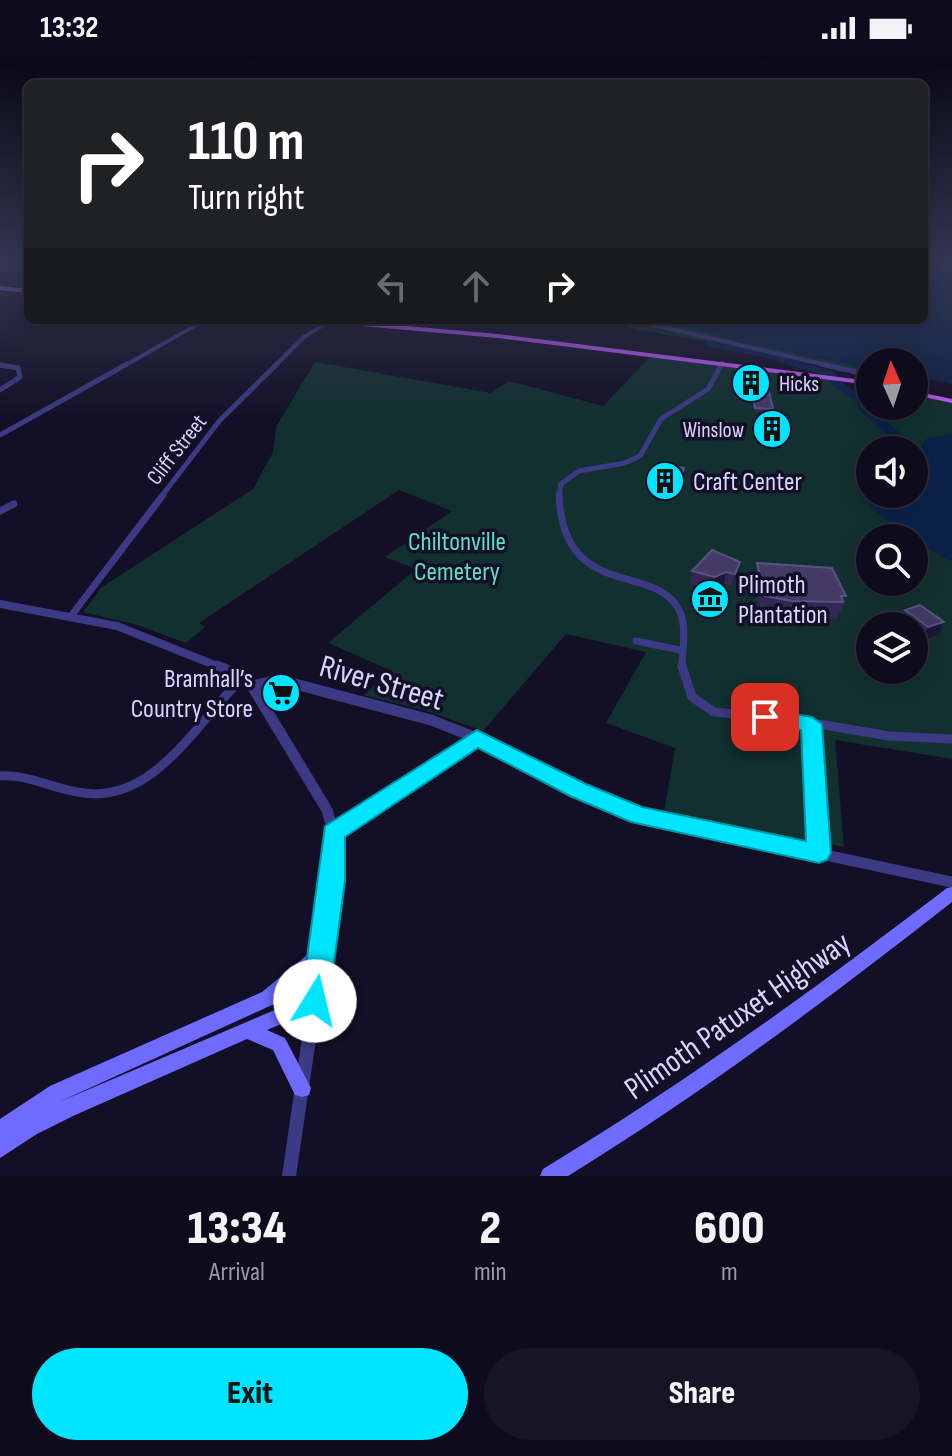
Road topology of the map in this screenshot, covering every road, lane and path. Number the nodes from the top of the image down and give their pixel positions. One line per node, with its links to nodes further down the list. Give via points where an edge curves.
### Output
1 (198, 324): 12 (street)
2 (325, 324): 16 (street, Cliff Street, via 304,337 220,420)
3 (365, 324): 6 (main road, via 495,335)
4 (650, 324): 7 (street)
5 (0, 365): 9 (street, via 18,368 20,377)
6 (717, 365): 8 (main road); 18 (street, via 708,389 661,419 640,456 579,471 566,479 558,497 581,558 661,594 680,611)
7 (856, 372)
8 (856, 381)
9 (0, 390)
10 (928, 396): 11 (main road)
11 (952, 401)
12 (0, 435)
13 (14, 504): 14 (street)
14 (0, 511)
15 (0, 604): 16 (street)
16 (71, 616): 19 (street, via 138,633)
17 (636, 641): 18 (street)
18 (680, 650): 20 (street, via 686,688 704,707)
19 (248, 682): 21 (street, River Street, via 280,680 431,720); 23 (street, via 224,693 169,758 135,784 96,794 19,775); 24 (street, via 321,798)
20 (812, 724): 22 (street, via 899,739); 25 (street)
21 (477, 738): 24 (street); 25 (street, River Street, via 639,815)
22 (952, 739)
23 (0, 776)
24 (333, 833): 28 (street)
25 (819, 853): 26 (street, River Street)
26 (952, 882)
27 (952, 893): 35 (main road, Plimoth Patuxet Highway, via 767,1035)
28 (323, 952): 29 (street); 30 (main road)
29 (316, 995): 30 (main road); 31 (main road); 32 (street)
30 (268, 998): 33 (main road, via 57,1093)
31 (247, 1030): 32 (main road, via 279,1044); 34 (main road, via 42,1120)
32 (302, 1088): 36 (street)
33 (0, 1130)
34 (0, 1148)
35 (559, 1173)
36 (289, 1176)

